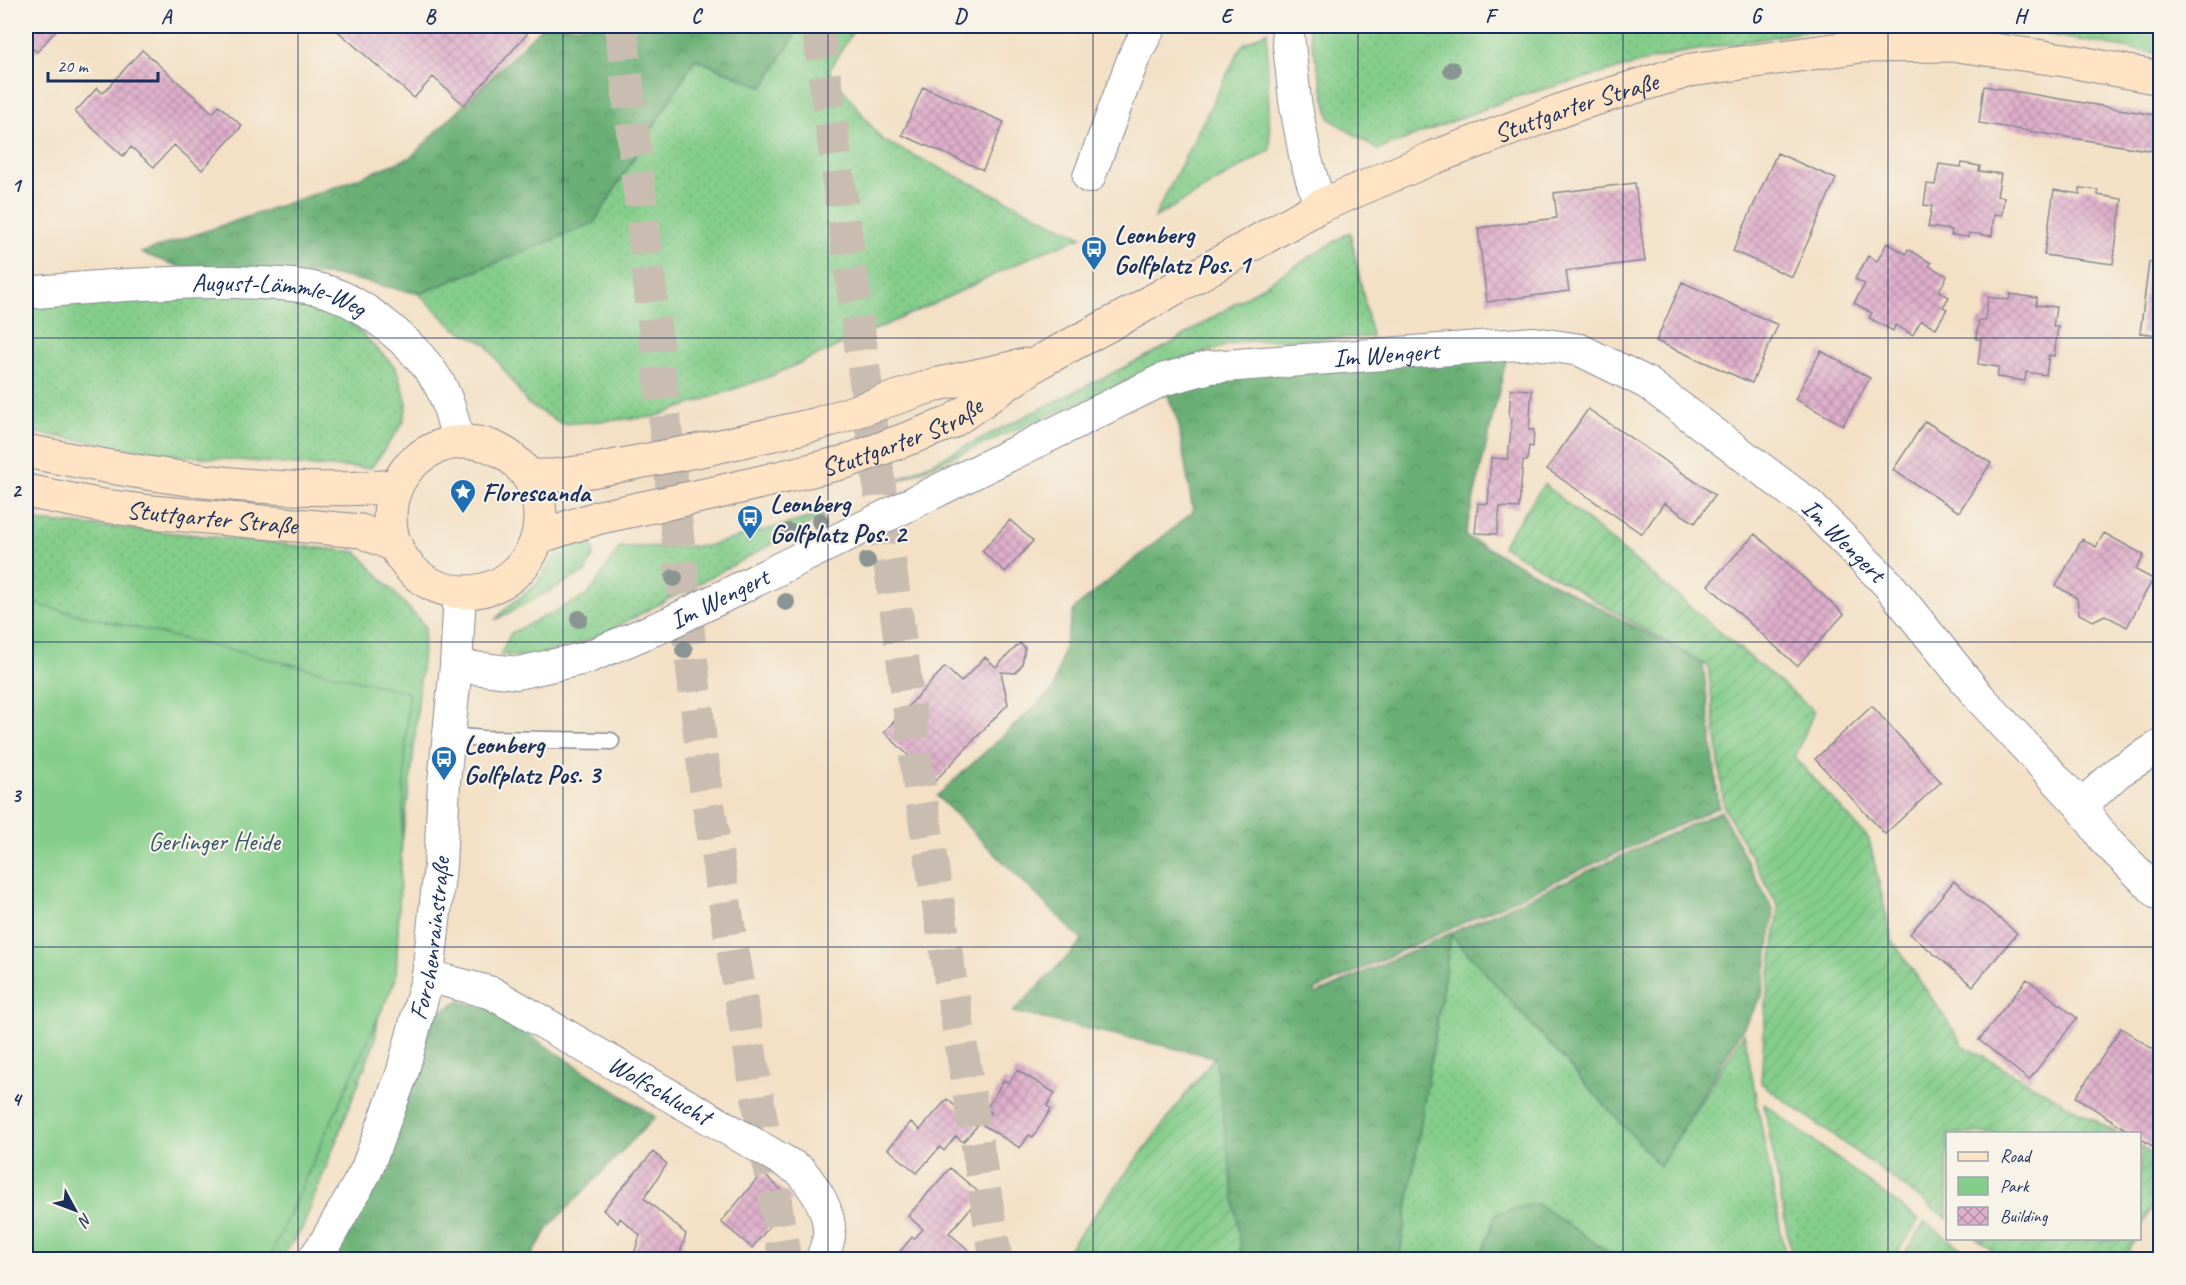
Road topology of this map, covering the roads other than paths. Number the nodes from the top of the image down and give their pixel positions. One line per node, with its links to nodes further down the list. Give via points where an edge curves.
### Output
1 (1150, 26): 4 (street, via 1134,57)
2 (1287, 26): 5 (street, via 1294,100)
3 (2160, 78): 5 (main road, Stuttgarter Straße, via 1956,45 1862,46 1691,70 1578,104 1435,157)
4 (1089, 177)
5 (1320, 206): 7 (main road, Stuttgarter Straße)
6 (26, 293): 8 (street, August-Lämmle-Weg, via 178,281 267,283 318,289 356,305 388,326 429,367 447,401)
7 (1041, 361): 10 (main road, Stuttgarter Straße, via 934,385 797,429 591,471); 13 (main road, Stuttgarter Straße, via 950,423 845,462 600,517)
8 (458, 442): 10 (main road, via 485,444 510,455); 11 (main road, via 432,449 411,464)
9 (26, 451): 11 (main road, Stuttgarter Straße, via 167,476 249,485 359,490)
10 (529, 476): 13 (main road, via 540,505)
11 (396, 486): 14 (main road, via 389,527)
12 (26, 491): 14 (main road, Stuttgarter Straße, via 152,512 361,531)
13 (538, 537): 15 (main road, via 527,561 508,579 484,590)
14 (396, 546): 15 (main road, via 413,572 434,586)
15 (460, 592): 16 (street, Forchenrainstraße)
16 (456, 666): 17 (street, Forchenrainstraße); 20 (street, Im Wengert, via 518,673 586,658 667,624 1162,380 1210,367 1534,343 1580,350 1647,383 1808,504 1887,584 1980,698)
17 (448, 736): 18 (lane); 22 (street, Forchenrainstraße)
18 (611, 741)
19 (2160, 746): 20 (street, via 2118,772)
20 (2081, 806): 21 (street, Im Wengert, via 2105,840)
21 (2160, 895)
22 (428, 976): 23 (street, Forchenrainstraße, via 402,1074 366,1171); 24 (street, Wolfschlucht, via 492,993 801,1172 820,1196 827,1219 829,1236)
23 (313, 1260)
24 (822, 1260)

